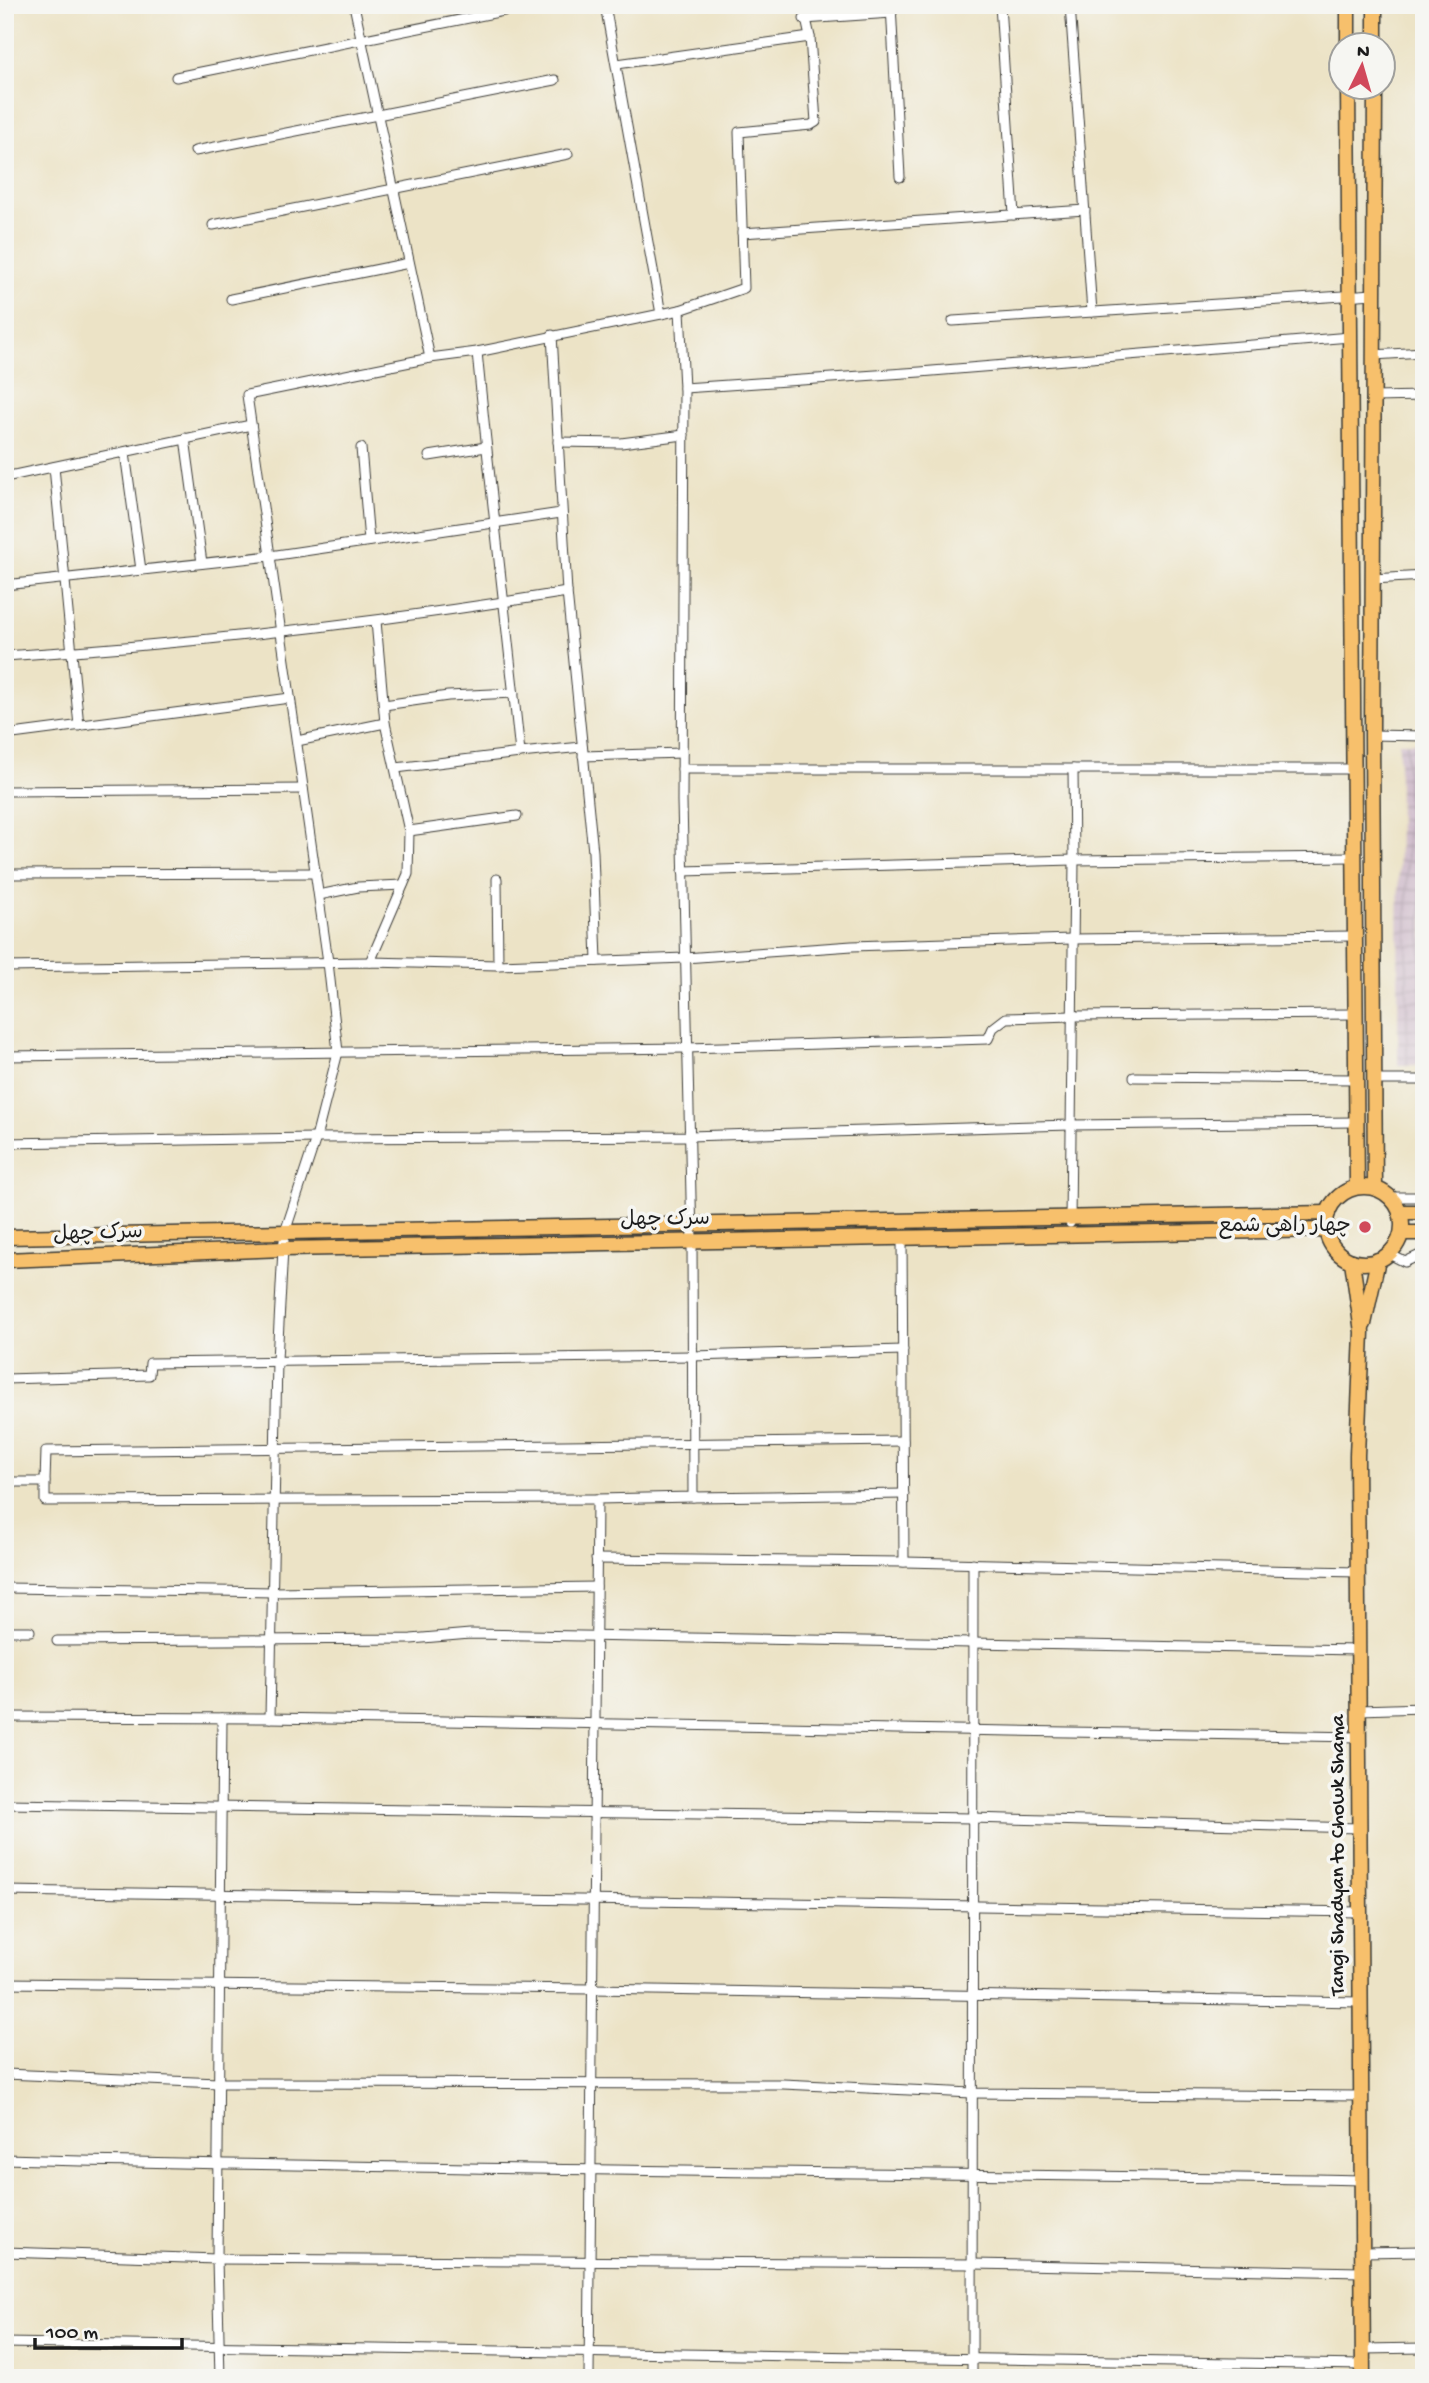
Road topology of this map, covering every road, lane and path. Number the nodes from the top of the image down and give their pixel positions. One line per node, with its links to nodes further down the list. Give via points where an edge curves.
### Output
1 (355, 5): 14 (street)
2 (534, 5): 14 (street)
3 (605, 5): 15 (street)
4 (803, 5): 10 (street)
5 (1000, 5): 26 (street)
6 (1070, 5): 25 (street)
7 (1348, 5): 11 (main road)
8 (1375, 5): 12 (main road)
9 (891, 9): 10 (street); 23 (street)
10 (804, 19): 13 (street)
11 (1348, 32)
12 (1375, 32)
13 (810, 37): 15 (street); 28 (street, via 816,122 744,130 738,136)
14 (362, 40): 16 (street); 20 (street)
15 (617, 64): 35 (street)
16 (176, 77)
17 (555, 80): 20 (street)
18 (1348, 102): 31 (main road)
19 (1375, 102): 30 (main road)
20 (377, 115): 21 (street); 24 (street)
21 (195, 151)
22 (568, 154): 24 (street)
23 (900, 177)
24 (393, 189): 27 (street); 29 (street)
25 (1085, 210): 26 (street); 34 (street)
26 (1014, 215): 28 (street)
27 (214, 225)
28 (742, 233): 33 (street, via 744,288)
29 (409, 263): 32 (street); 42 (street)
30 (1374, 294): 31 (street); 41 (main road)
31 (1350, 295): 34 (street); 38 (main road)
32 (232, 299)
33 (680, 310): 35 (street); 43 (street)
34 (1092, 312): 36 (street)
35 (661, 314): 37 (street)
36 (953, 321)
37 (552, 335): 39 (street); 49 (street)
38 (1350, 337): 43 (street); 87 (main road)
39 (477, 352): 42 (street); 51 (street)
40 (1424, 352): 41 (street)
41 (1373, 355): 45 (main road)
42 (430, 358): 46 (street, via 250,393)
43 (684, 388): 47 (street)
44 (1424, 396): 45 (street)
45 (1374, 397): 64 (main road)
46 (251, 425): 48 (street); 59 (street)
47 (684, 435): 49 (street, via 621,443); 83 (street)
48 (185, 439): 52 (street); 60 (street)
49 (558, 442): 56 (street)
50 (361, 447): 58 (street)
51 (486, 447): 53 (street); 57 (street)
52 (125, 453): 54 (street); 61 (street)
53 (429, 456)
54 (54, 467): 55 (street); 63 (street)
55 (5, 477)
56 (561, 513): 57 (street); 66 (street)
57 (493, 523): 58 (street); 67 (street)
58 (369, 541): 59 (street)
59 (270, 556): 60 (street); 69 (street)
60 (202, 563): 61 (street)
61 (141, 570): 63 (street)
62 (1424, 576): 64 (street)
63 (67, 579): 65 (street); 70 (street)
64 (1373, 579): 78 (main road)
65 (5, 585)
66 (567, 592): 67 (street); 81 (street)
67 (504, 602): 68 (street); 72 (street)
68 (376, 621): 69 (street); 74 (street)
69 (281, 631): 70 (street); 73 (street)
70 (72, 652): 71 (street); 76 (street)
71 (5, 656)
72 (514, 693): 74 (street, via 448,695); 82 (street)
73 (290, 698): 76 (street); 80 (street)
74 (384, 705): 75 (street)
75 (385, 723): 80 (street); 84 (street)
76 (79, 726): 77 (street)
77 (5, 735)
78 (1372, 735): 79 (street); 115 (main road)
79 (1424, 736)
80 (296, 741): 88 (street)
81 (582, 752): 82 (street); 83 (street); 103 (street, via 593,852)
82 (520, 753): 84 (street)
83 (682, 753): 85 (street)
84 (396, 768): 91 (street)
85 (682, 769): 86 (street); 94 (street)
86 (1073, 769): 87 (street); 93 (street)
87 (1352, 769): 92 (main road)
88 (303, 789): 89 (street); 95 (street)
89 (5, 791)
90 (517, 816): 91 (street)
91 (409, 831): 98 (street, via 408,874)
92 (1353, 857): 93 (street); 100 (main road)
93 (1074, 860): 94 (street); 101 (street)
94 (683, 871): 102 (street)
95 (316, 873): 96 (street); 99 (street)
96 (5, 874)
97 (497, 879): 106 (street)
98 (403, 886): 99 (street, via 358,887); 105 (street)
99 (318, 895): 104 (street)
100 (1353, 936): 101 (street); 108 (main road)
101 (1072, 939): 102 (street, via 852,946); 109 (street)
102 (685, 958): 103 (street); 110 (street)
103 (597, 961): 106 (street)
104 (328, 962): 105 (street); 107 (street); 111 (street)
105 (370, 962): 106 (street)
106 (498, 965)
107 (5, 967)
108 (1354, 1014): 109 (street); 114 (main road)
109 (1072, 1016): 110 (street, via 1006,1018 988,1039); 118 (street)
110 (687, 1048): 111 (street); 119 (street)
111 (338, 1052): 112 (street); 120 (street)
112 (5, 1056)
113 (1134, 1077): 114 (street)
114 (1354, 1079): 117 (main road)
115 (1375, 1080): 116 (street); 123 (main road)
116 (1424, 1080)
117 (1354, 1122): 118 (street); 122 (main road)
118 (1070, 1125): 119 (street); 129 (street)
119 (690, 1136): 120 (street); 130 (street)
120 (316, 1138): 121 (street); 132 (street)
121 (5, 1143)
122 (1356, 1187): 123 (main road); 128 (main road, via 1343,1192)
123 (1375, 1188): 125 (main road)
124 (1424, 1196): 125 (street)
125 (1391, 1197): 126 (main road)
126 (1400, 1212): 127 (main road); 133 (main road)
127 (1424, 1212)
128 (1328, 1213): 129 (main road); 131 (main road)
129 (1070, 1218): 130 (main road); 135 (street)
130 (692, 1225): 132 (main road); 138 (street)
131 (1326, 1230): 135 (main road, سرک چهل); 143 (main road, via 1335,1249)
132 (285, 1232): 136 (main road); 139 (street)
133 (1402, 1233): 134 (main road); 141 (main road)
134 (1424, 1233)
135 (1069, 1236): 137 (main road, سرک چهل)
136 (5, 1237)
137 (902, 1238): 138 (main road, سرک چهل); 145 (street)
138 (692, 1241): 139 (main road, سرک چهل); 146 (street)
139 (284, 1248): 142 (main road, سرک چهل); 147 (street)
140 (1424, 1253): 141 (street, via 1405,1262)
141 (1383, 1257): 143 (main road, via 1365,1263); 144 (main road)
142 (5, 1260)
143 (1352, 1261): 144 (main road)
144 (1362, 1332): 161 (main road, Tangi Shadyan to Chowk Shama)
145 (903, 1350): 146 (street); 149 (street)
146 (692, 1356): 147 (street); 150 (street)
147 (277, 1360): 148 (street, via 150,1363 149,1375); 151 (street)
148 (5, 1379)
149 (903, 1441): 150 (street); 154 (street)
150 (692, 1443): 151 (street); 155 (street)
151 (275, 1448): 153 (street, via 46,1451); 157 (street)
152 (5, 1482): 153 (street)
153 (45, 1482): 157 (street, via 45,1501)
154 (904, 1494): 155 (street); 159 (street)
155 (692, 1497): 156 (street)
156 (597, 1499): 157 (street); 158 (street)
157 (274, 1501): 164 (street)
158 (596, 1559): 159 (street); 162 (street)
159 (904, 1562): 160 (street)
160 (973, 1563): 161 (street); 170 (street)
161 (1358, 1572): 171 (main road, Tangi Shadyan to Chowk Shama)
162 (596, 1587): 164 (street); 167 (street)
163 (5, 1588): 164 (street)
164 (272, 1592): 168 (street)
165 (5, 1631): 166 (street)
166 (30, 1631)
167 (596, 1637): 168 (street, via 470,1634 411,1639); 170 (street); 177 (street)
168 (271, 1639): 169 (street); 176 (street)
169 (57, 1641)
170 (972, 1643): 171 (street); 178 (street)
171 (1358, 1650): 173 (main road, Tangi Shadyan to Chowk Shama)
172 (1424, 1708): 173 (street)
173 (1359, 1710): 179 (main road, Tangi Shadyan to Chowk Shama)
174 (5, 1717): 175 (street)
175 (222, 1718): 176 (street); 181 (street)
176 (270, 1718): 177 (street)
177 (595, 1725): 178 (street); 182 (street)
178 (972, 1731): 179 (street); 183 (street)
179 (1359, 1737): 184 (main road, Tangi Shadyan to Chowk Shama)
180 (5, 1804): 181 (street)
181 (221, 1806): 182 (street); 186 (street)
182 (594, 1812): 183 (street); 187 (street)
183 (972, 1818): 184 (street); 188 (street)
184 (1359, 1828): 189 (main road, Tangi Shadyan to Chowk Shama)
185 (5, 1891): 186 (street)
186 (220, 1893): 187 (street); 191 (street)
187 (593, 1901): 188 (street); 192 (street)
188 (972, 1906): 189 (street); 193 (street)
189 (1360, 1912): 194 (main road, Tangi Shadyan to Chowk Shama)
190 (5, 1983): 191 (street)
191 (219, 1984): 192 (street); 196 (street)
192 (592, 1989): 193 (street); 197 (street)
193 (972, 1996): 194 (street); 198 (street)
194 (1360, 2002): 199 (main road, Tangi Shadyan to Chowk Shama)
195 (5, 2074): 196 (street)
196 (218, 2083): 197 (street); 201 (street)
197 (592, 2083): 198 (street, via 783,2084); 202 (street)
198 (972, 2093): 199 (street); 203 (street)
199 (1361, 2096): 204 (main road, Tangi Shadyan to Chowk Shama)
200 (5, 2160): 201 (street)
201 (218, 2165): 202 (street); 208 (street)
202 (591, 2171): 203 (street); 209 (street)
203 (972, 2173): 204 (street); 210 (street)
204 (1362, 2180): 207 (main road, Tangi Shadyan to Chowk Shama)
205 (1424, 2251): 207 (street)
206 (5, 2252): 208 (street)
207 (1362, 2252): 211 (main road, Tangi Shadyan to Chowk Shama)
208 (217, 2259): 209 (street); 213 (street)
209 (590, 2261): 210 (street); 216 (street)
210 (973, 2264): 211 (street); 217 (street)
211 (1362, 2272): 215 (main road, Tangi Shadyan to Chowk Shama)
212 (5, 2343): 213 (street)
213 (219, 2347): 216 (street); 219 (street)
214 (1424, 2348): 215 (street)
215 (1363, 2349): 218 (main road, Tangi Shadyan to Chowk Shama)
216 (589, 2353): 217 (street); 220 (street)
217 (972, 2359): 218 (street); 221 (street)
218 (1363, 2371)
219 (220, 2378)
220 (589, 2378)
221 (972, 2378)

